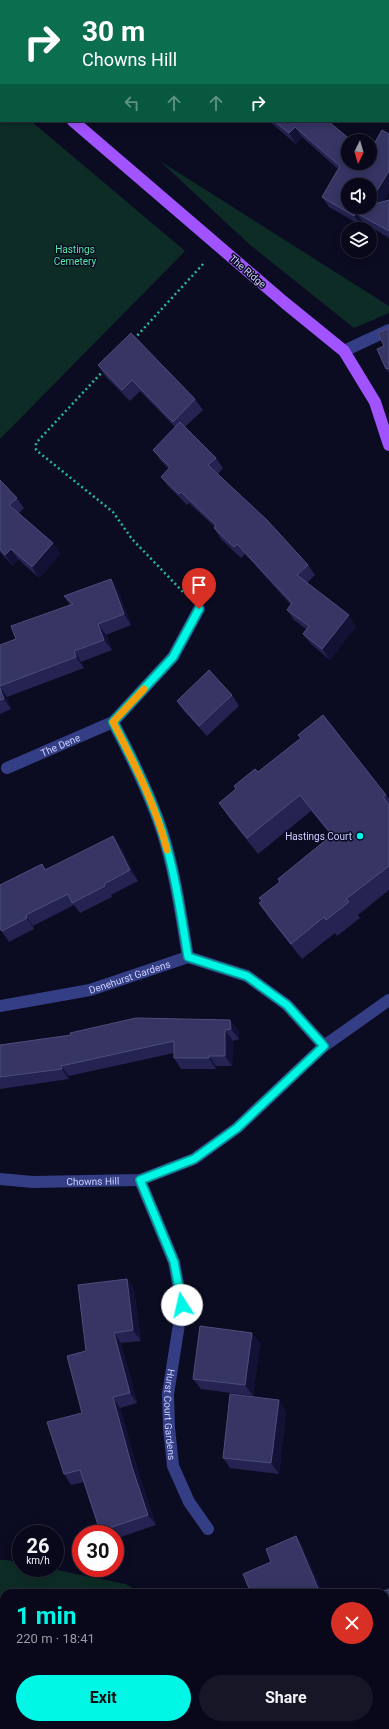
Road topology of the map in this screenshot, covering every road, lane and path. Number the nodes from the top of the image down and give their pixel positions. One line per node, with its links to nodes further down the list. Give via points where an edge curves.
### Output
1 (74, 122): 2 (main road, The Ridge)
2 (220, 247): 4 (path); 5 (main road, The Ridge)
3 (389, 330): 5 (street)
4 (133, 340)
5 (344, 350): 7 (main road, The Ridge, via 375,402)
6 (106, 368): 8 (path, via 36,443 36,450 113,512 132,539)
7 (389, 445)
8 (199, 609): 9 (street, The Dene, via 173,657)
9 (113, 722): 10 (street, The Dene); 11 (street, via 131,757 162,831 180,903)
10 (7, 768)
11 (188, 957): 13 (street, Denehurst Gardens, via 90,990); 14 (street, via 247,976 287,1005)
12 (389, 1000): 14 (street, Chowns Hill)
13 (0, 1006)
14 (324, 1046): 16 (street, Chowns Hill, via 237,1128 194,1159)
15 (0, 1179): 16 (street, Chowns Hill, via 33,1182)
16 (140, 1180): 17 (street, Hurst Court Gardens, via 174,1262 182,1305 168,1394 168,1428 174,1466 189,1502)
17 (208, 1529)

